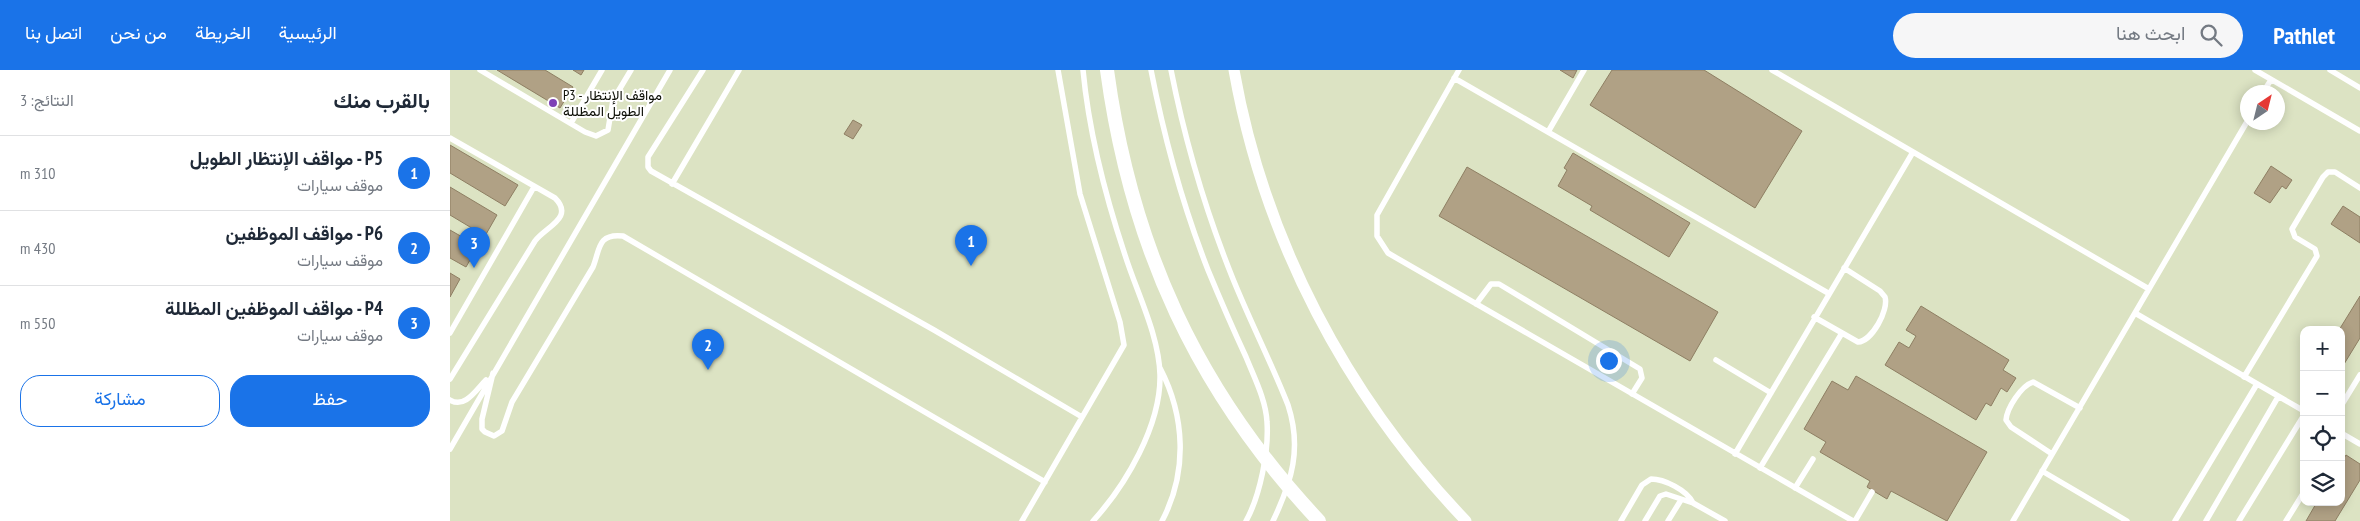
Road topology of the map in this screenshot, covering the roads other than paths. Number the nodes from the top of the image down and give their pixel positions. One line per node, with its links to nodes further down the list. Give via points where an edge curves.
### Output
1 (480, 70): 22 (lane)
2 (602, 70): 22 (lane)
3 (631, 70): 22 (lane, via 614,100 605,134 592,136)
4 (670, 70): 41 (lane)
5 (703, 70): 28 (lane, via 648,157 651,171)
6 (738, 70): 28 (lane)
7 (1058, 70): 54 (lane, via 1080,194 1120,322 1124,345)
8 (1083, 70): 40 (lane, via 1106,193 1125,257 1142,299)
9 (1107, 70): 74 (street, via 1118,139 1130,186 1161,278 1203,366 1255,448)
10 (1150, 70): 72 (lane, via 1173,162 1196,234 1266,413 1260,486)
11 (1171, 70): 73 (lane, via 1190,152 1212,223 1232,278 1292,415 1295,460)
12 (1234, 70): 75 (street, via 1266,195 1313,306 1385,423)
13 (1459, 70): 18 (lane)
14 (1584, 70): 25 (lane)
15 (1772, 70): 27 (lane)
16 (2255, 70): 19 (lane)
17 (2330, 70): 21 (lane)
18 (1454, 78): 25 (lane); 34 (lane, via 1377,215 1376,225 1381,245 1388,253)
19 (2271, 80): 20 (lane); 24 (lane)
20 (2268, 85)
21 (2360, 88)
22 (571, 123)
23 (2242, 130): 32 (lane)
24 (2360, 131)
25 (1548, 132): 33 (lane)
26 (450, 138): 29 (lane)
27 (1913, 152): 31 (lane); 32 (lane)
28 (672, 184): 54 (lane, via 822,266)
29 (534, 187): 37 (lane); 44 (lane, via 559,202 562,208 560,220 544,230 535,241)
30 (2360, 188): 42 (lane, via 2335,172 2328,172 2323,177 2292,229 2295,237 2315,249 2317,256)
31 (1844, 268): 33 (lane); 38 (lane, via 1880,291 1886,301 1885,309 1866,340 1858,342)
32 (2149, 289): 35 (lane)
33 (1828, 293): 36 (lane)
34 (1476, 304): 47 (lane); 47 (lane, via 1490,284 1499,284 1640,368 1642,378)
35 (2135, 313): 42 (lane); 51 (lane)
36 (1814, 317): 38 (lane); 46 (lane)
37 (450, 333)
38 (1842, 333): 61 (lane)
39 (1716, 360): 46 (lane)
40 (1159, 365): 70 (lane, via 1158,395 1144,442 1124,479); 71 (lane, via 1174,400 1181,438 1178,476)
41 (493, 373): 49 (lane, via 464,402); 57 (lane); 63 (lane, via 481,424 494,436 502,431 512,402 593,267 600,244 610,236 623,236)
42 (2244, 377): 45 (lane)
43 (2359, 378): 50 (lane)
44 (450, 379)
45 (2257, 384): 48 (lane); 83 (lane)
46 (1770, 393): 58 (lane)
47 (1632, 394): 58 (lane)
48 (2278, 397): 52 (lane); 84 (lane)
49 (450, 400)
50 (2345, 400)
51 (2080, 408): 59 (lane); 59 (lane, via 2033,382 2022,389 2006,420 2011,427)
52 (2300, 410)
53 (2303, 416): 85 (lane)
54 (1082, 417): 63 (lane)
55 (2345, 435): 56 (lane)
56 (2360, 444)
57 (450, 449)
58 (1735, 454): 61 (lane)
59 (2052, 454): 62 (lane)
60 (1813, 459): 64 (lane)
61 (1760, 468): 64 (lane)
62 (2042, 471): 81 (lane); 82 (lane)
63 (1045, 482): 69 (lane)
64 (1795, 488): 80 (lane)
65 (1872, 492): 80 (lane)
66 (2300, 498): 86 (lane)
67 (1681, 500): 68 (lane); 77 (lane, via 1663,494); 78 (lane)
68 (1693, 502): 76 (lane, via 1684,492 1663,481 1651,479 1642,485); 79 (lane)
69 (1022, 521)
70 (1093, 521)
71 (1162, 521)
72 (1246, 521)
73 (1273, 521)
74 (1319, 521)
75 (1466, 521)
76 (1621, 521)
77 (1645, 521)
78 (1668, 521)
79 (1725, 521)
80 (1854, 521)
81 (2013, 521)
82 (2127, 521)
83 (2175, 521)
84 (2206, 521)
85 (2239, 521)
86 (2286, 521)

